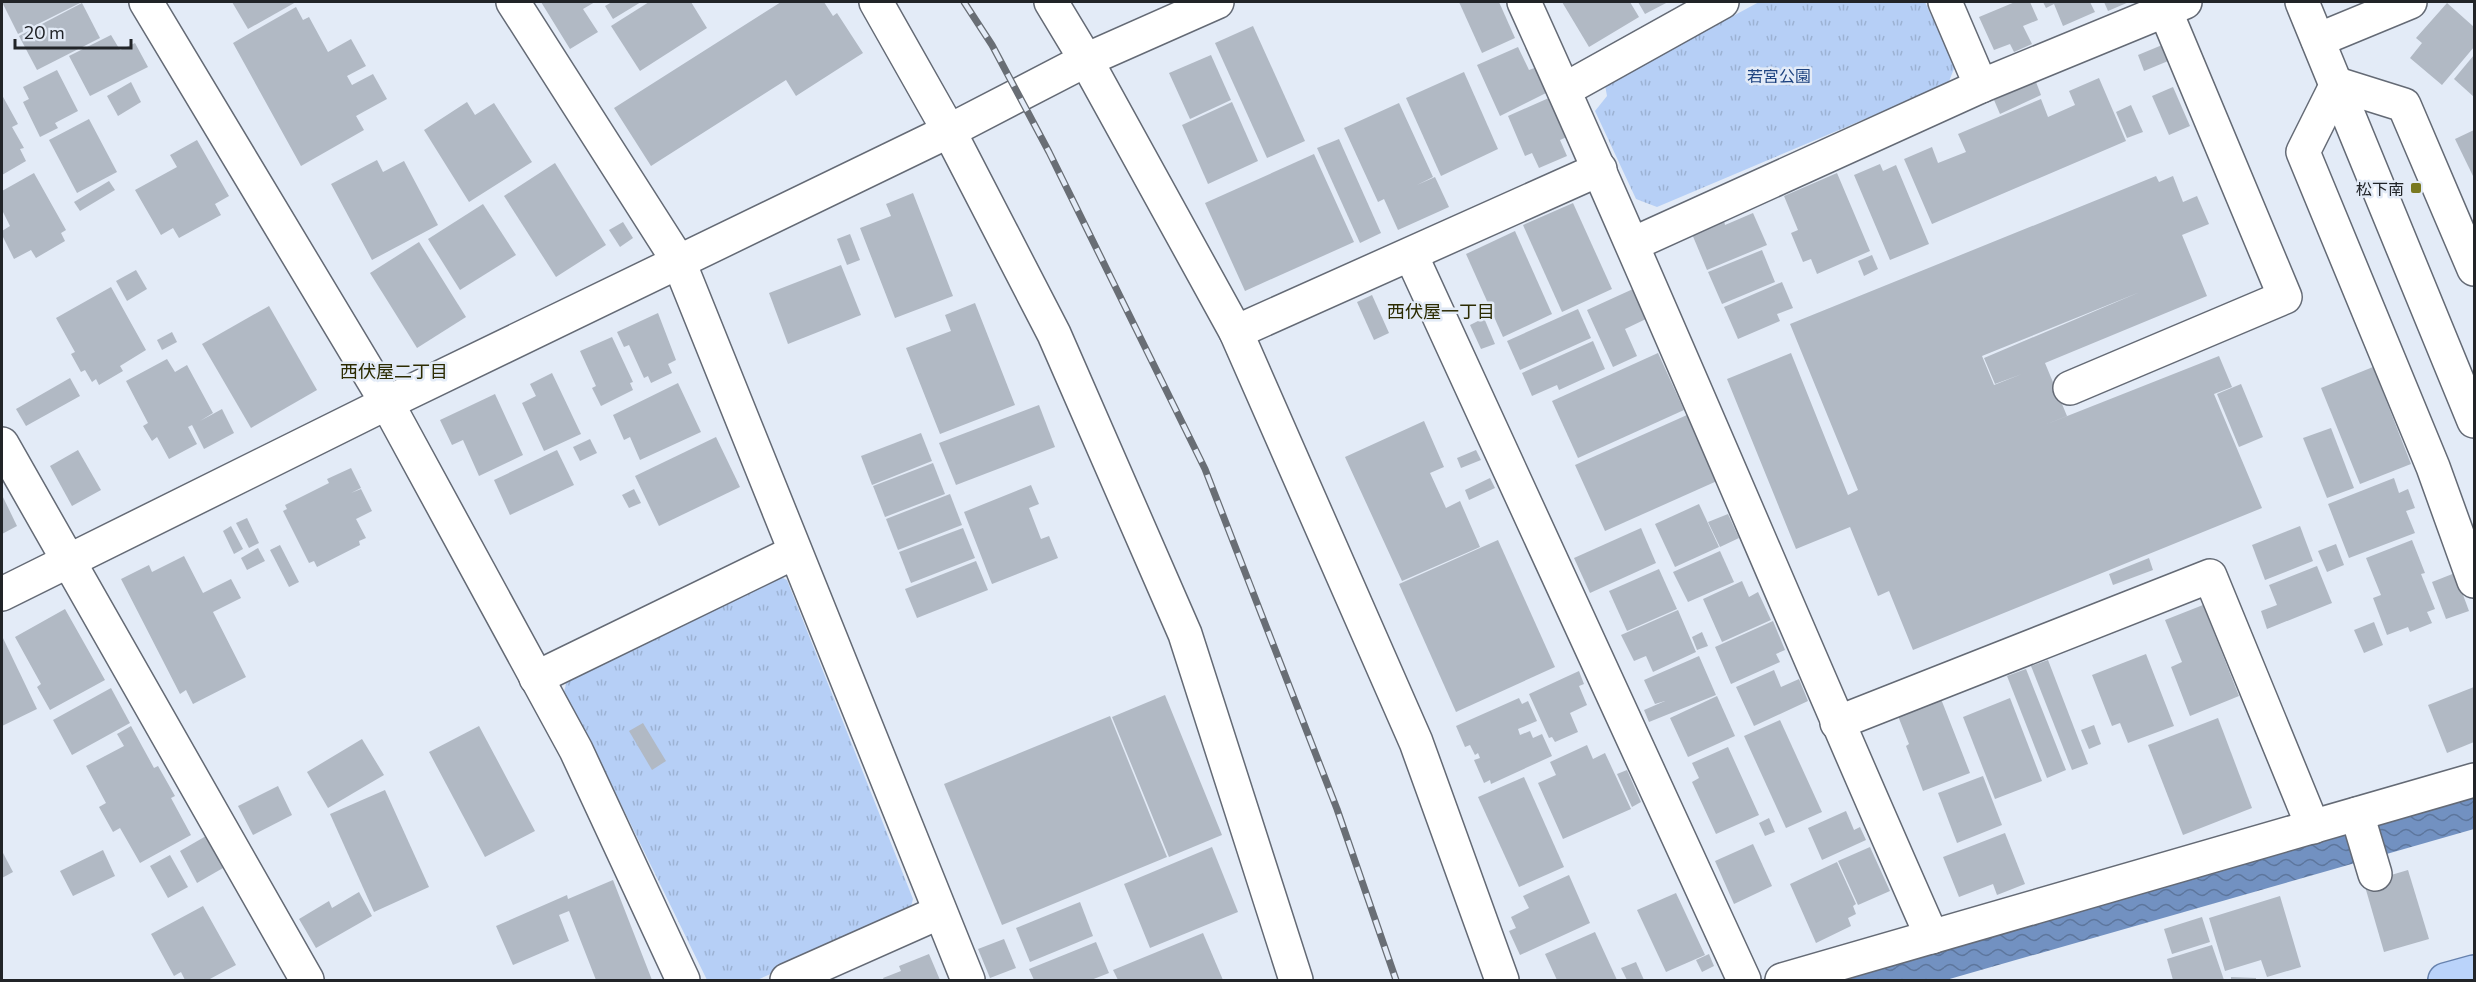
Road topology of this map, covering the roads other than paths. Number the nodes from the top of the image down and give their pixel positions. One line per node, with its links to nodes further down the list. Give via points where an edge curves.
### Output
1 (146, 2): 25 (street)
2 (513, 2): 21 (street)
3 (876, 2): 17 (street)
4 (1051, 2): 13 (street)
5 (1217, 2): 13 (street)
6 (1524, 2): 16 (street)
7 (1722, 2): 16 (street)
8 (1946, 2): 15 (street)
9 (2302, 2): 12 (street)
10 (2410, 2): 12 (street)
11 (2175, 6): 15 (street); 24 (street, via 2285,297)
12 (2318, 40): 14 (street)
13 (1086, 60): 17 (street); 23 (street)
14 (2337, 84): 22 (street, via 2404,105); 26 (street); 30 (street, via 2303,152 2433,467)
15 (1981, 86): 19 (street)
16 (1564, 90): 18 (street)
17 (949, 131): 21 (street); 45 (street, via 1054,334 1185,634)
18 (1600, 169): 19 (street); 20 (street)
19 (1633, 244): 33 (street)
20 (1412, 255): 23 (street); 47 (street)
21 (679, 262): 25 (street); 28 (street)
22 (2475, 269)
23 (1236, 332): 46 (street, via 1416,742)
24 (2070, 388)
25 (387, 403): 29 (street); 32 (street)
26 (2475, 421)
27 (2, 444): 29 (street)
28 (795, 552): 32 (street); 38 (street)
29 (68, 561): 31 (street); 41 (street)
30 (2475, 581)
31 (2, 594)
32 (536, 678): 42 (street, via 576,750)
33 (1837, 723): 36 (street, via 2210,576); 39 (street)
34 (2475, 780): 35 (street)
35 (2359, 819): 36 (street); 37 (street)
36 (2313, 827): 39 (street)
37 (2373, 868)
38 (940, 912): 43 (street); 44 (street)
39 (1932, 937): 48 (street)
40 (2475, 972): 49 (main road)
41 (307, 981)
42 (683, 981)
43 (787, 981)
44 (969, 981)
45 (1296, 981)
46 (1502, 981)
47 (1744, 981)
48 (1782, 981)
49 (2445, 981)

